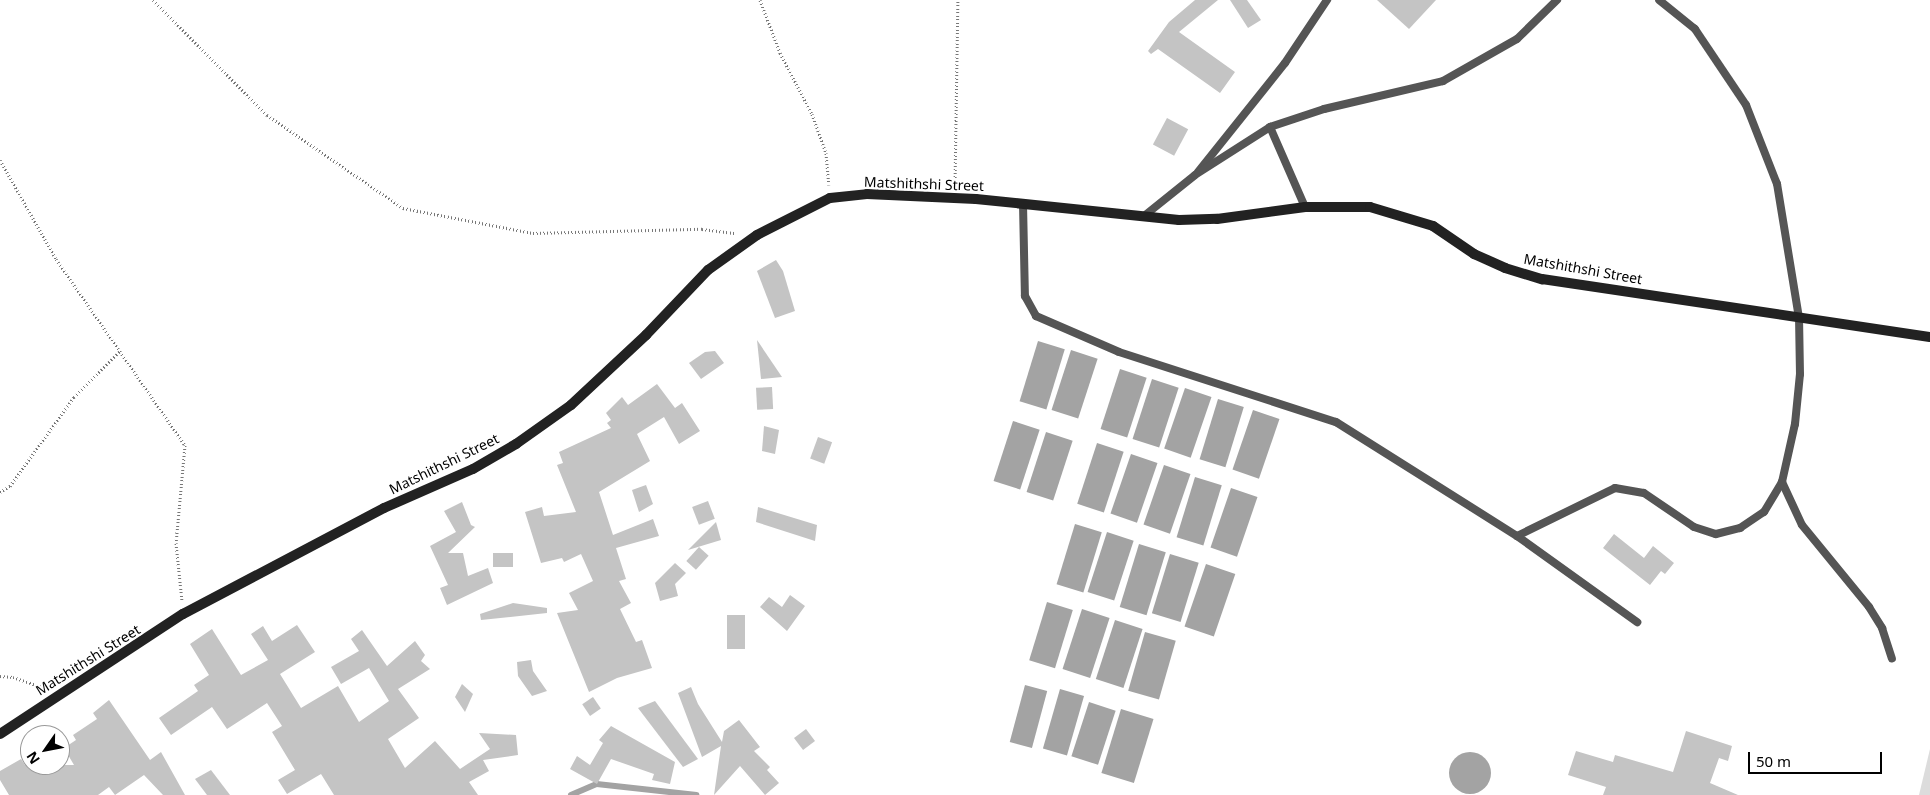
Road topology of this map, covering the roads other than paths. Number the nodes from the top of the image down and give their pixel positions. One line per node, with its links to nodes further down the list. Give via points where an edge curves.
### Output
1 (1557, 0): 4 (lane, via 1517,39 1443,81 1324,109)
2 (1659, 0): 9 (lane, via 1695,29 1746,104 1777,184)
3 (1325, 1): 5 (lane, via 1285,63 1226,132)
4 (1270, 126): 5 (lane); 7 (lane)
5 (1195, 175): 8 (lane)
6 (1023, 204): 8 (main road, Matshithshi Street); 12 (lane, via 1024,296 1036,316 1119,352 1336,422); 15 (main road, Matshithshi Street, via 867,194 830,198 757,235 708,270 646,335 571,405 516,444 384,508 183,614)
7 (1305, 207): 8 (main road, Matshithshi Street, via 1217,219 1179,220); 9 (main road, Matshithshi Street, via 1370,206 1402,214 1433,226 1474,254 1542,279)
8 (1144, 216)
9 (1799, 318): 10 (main road, Matshithshi Street); 11 (lane, via 1800,374 1795,424)
10 (1930, 337)
11 (1782, 482): 12 (lane, via 1764,512 1740,528 1716,534 1694,527 1644,493 1615,488); 14 (lane, via 1802,525 1869,607 1882,628)
12 (1517, 536): 13 (lane)
13 (1637, 622)
14 (1892, 658)
15 (0, 734)

